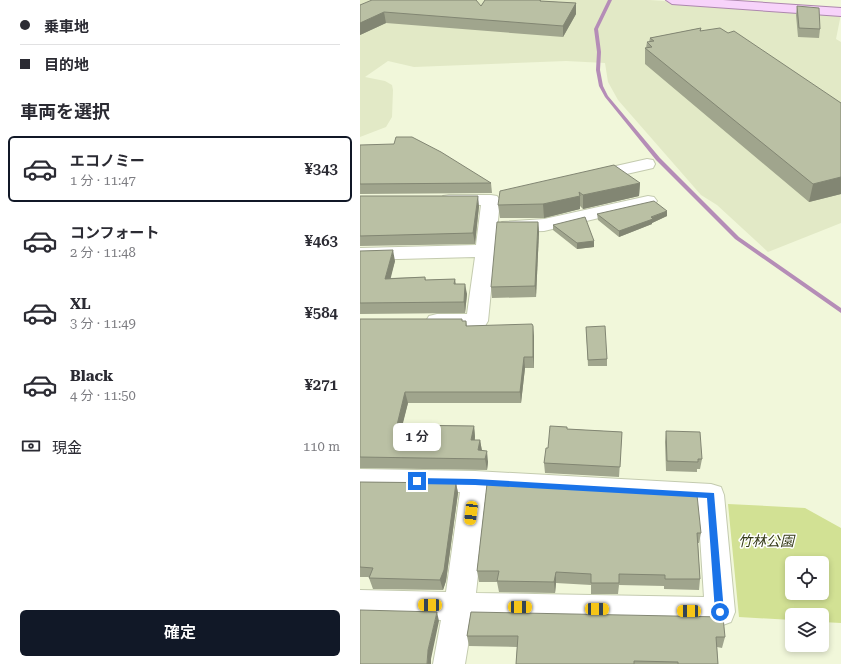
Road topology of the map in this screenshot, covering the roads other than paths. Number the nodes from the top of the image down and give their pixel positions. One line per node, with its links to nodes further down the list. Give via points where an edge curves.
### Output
1 (672, 0): 2 (main road)
2 (841, 12)
3 (647, 164): 4 (street)
4 (577, 180)
5 (429, 200): 7 (street, via 498,198)
6 (648, 201): 7 (street, via 544,226)
7 (488, 226): 8 (street)
8 (485, 252): 9 (street); 10 (street, via 477,321)
9 (360, 254)
10 (422, 322)
11 (360, 480): 12 (street)
12 (475, 482): 14 (street); 14 (street, via 711,495 720,612)
13 (360, 604): 14 (street)
14 (459, 606): 15 (street)
15 (449, 664)

